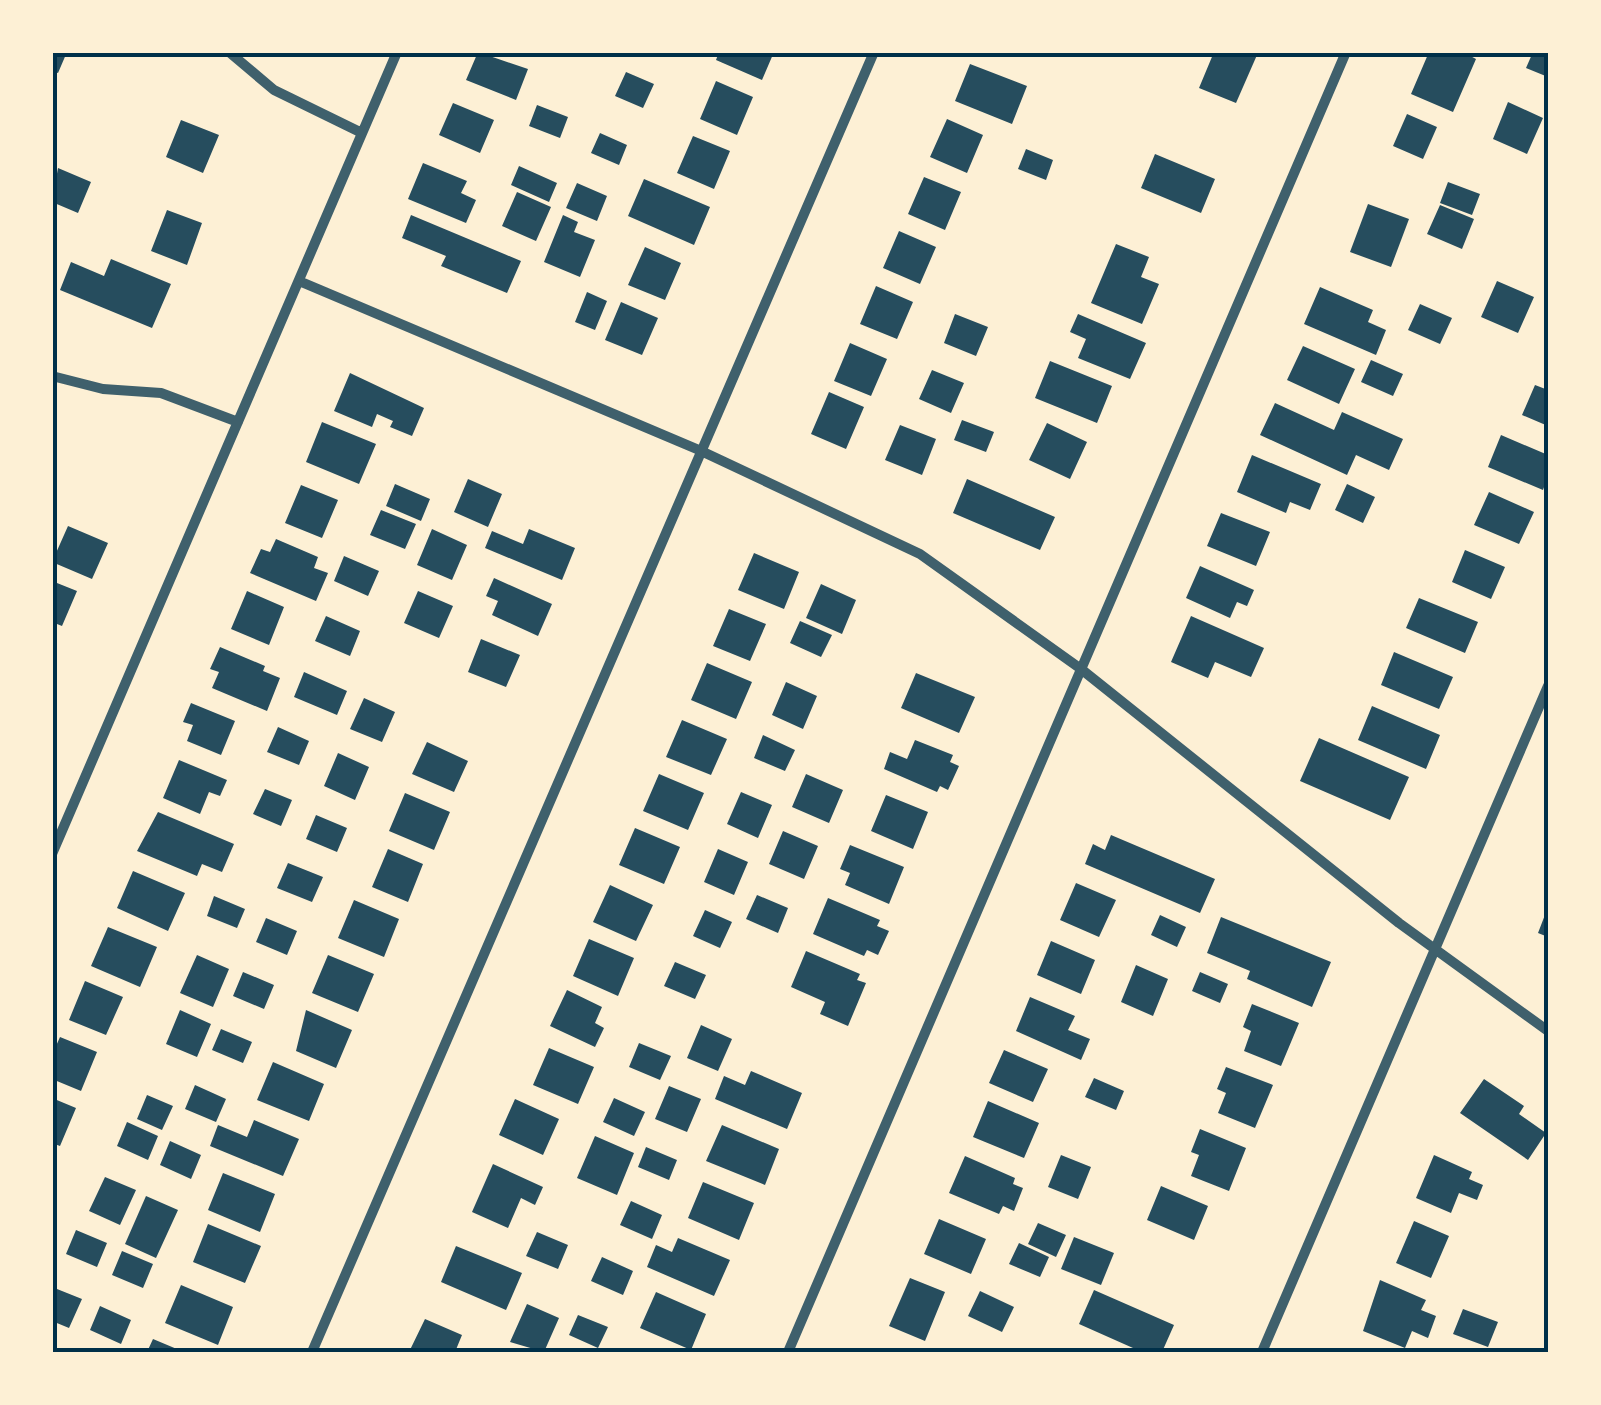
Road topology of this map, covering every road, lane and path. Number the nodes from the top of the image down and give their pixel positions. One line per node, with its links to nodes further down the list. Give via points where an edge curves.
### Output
1 (230, 52): 5 (street, via 274,90)
2 (397, 52): 5 (street)
3 (874, 52): 9 (street)
4 (1346, 52): 10 (street)
5 (362, 134): 6 (street)
6 (299, 281): 8 (street); 9 (street)
7 (52, 376): 8 (street, via 161,393)
8 (238, 422): 12 (street)
9 (700, 450): 10 (street, via 920,554); 15 (street)
10 (1081, 670): 13 (street); 16 (street)
11 (1548, 686): 13 (street)
12 (52, 854)
13 (1437, 948): 14 (street); 17 (street)
14 (1548, 1032)
15 (312, 1352)
16 (788, 1352)
17 (1262, 1352)

